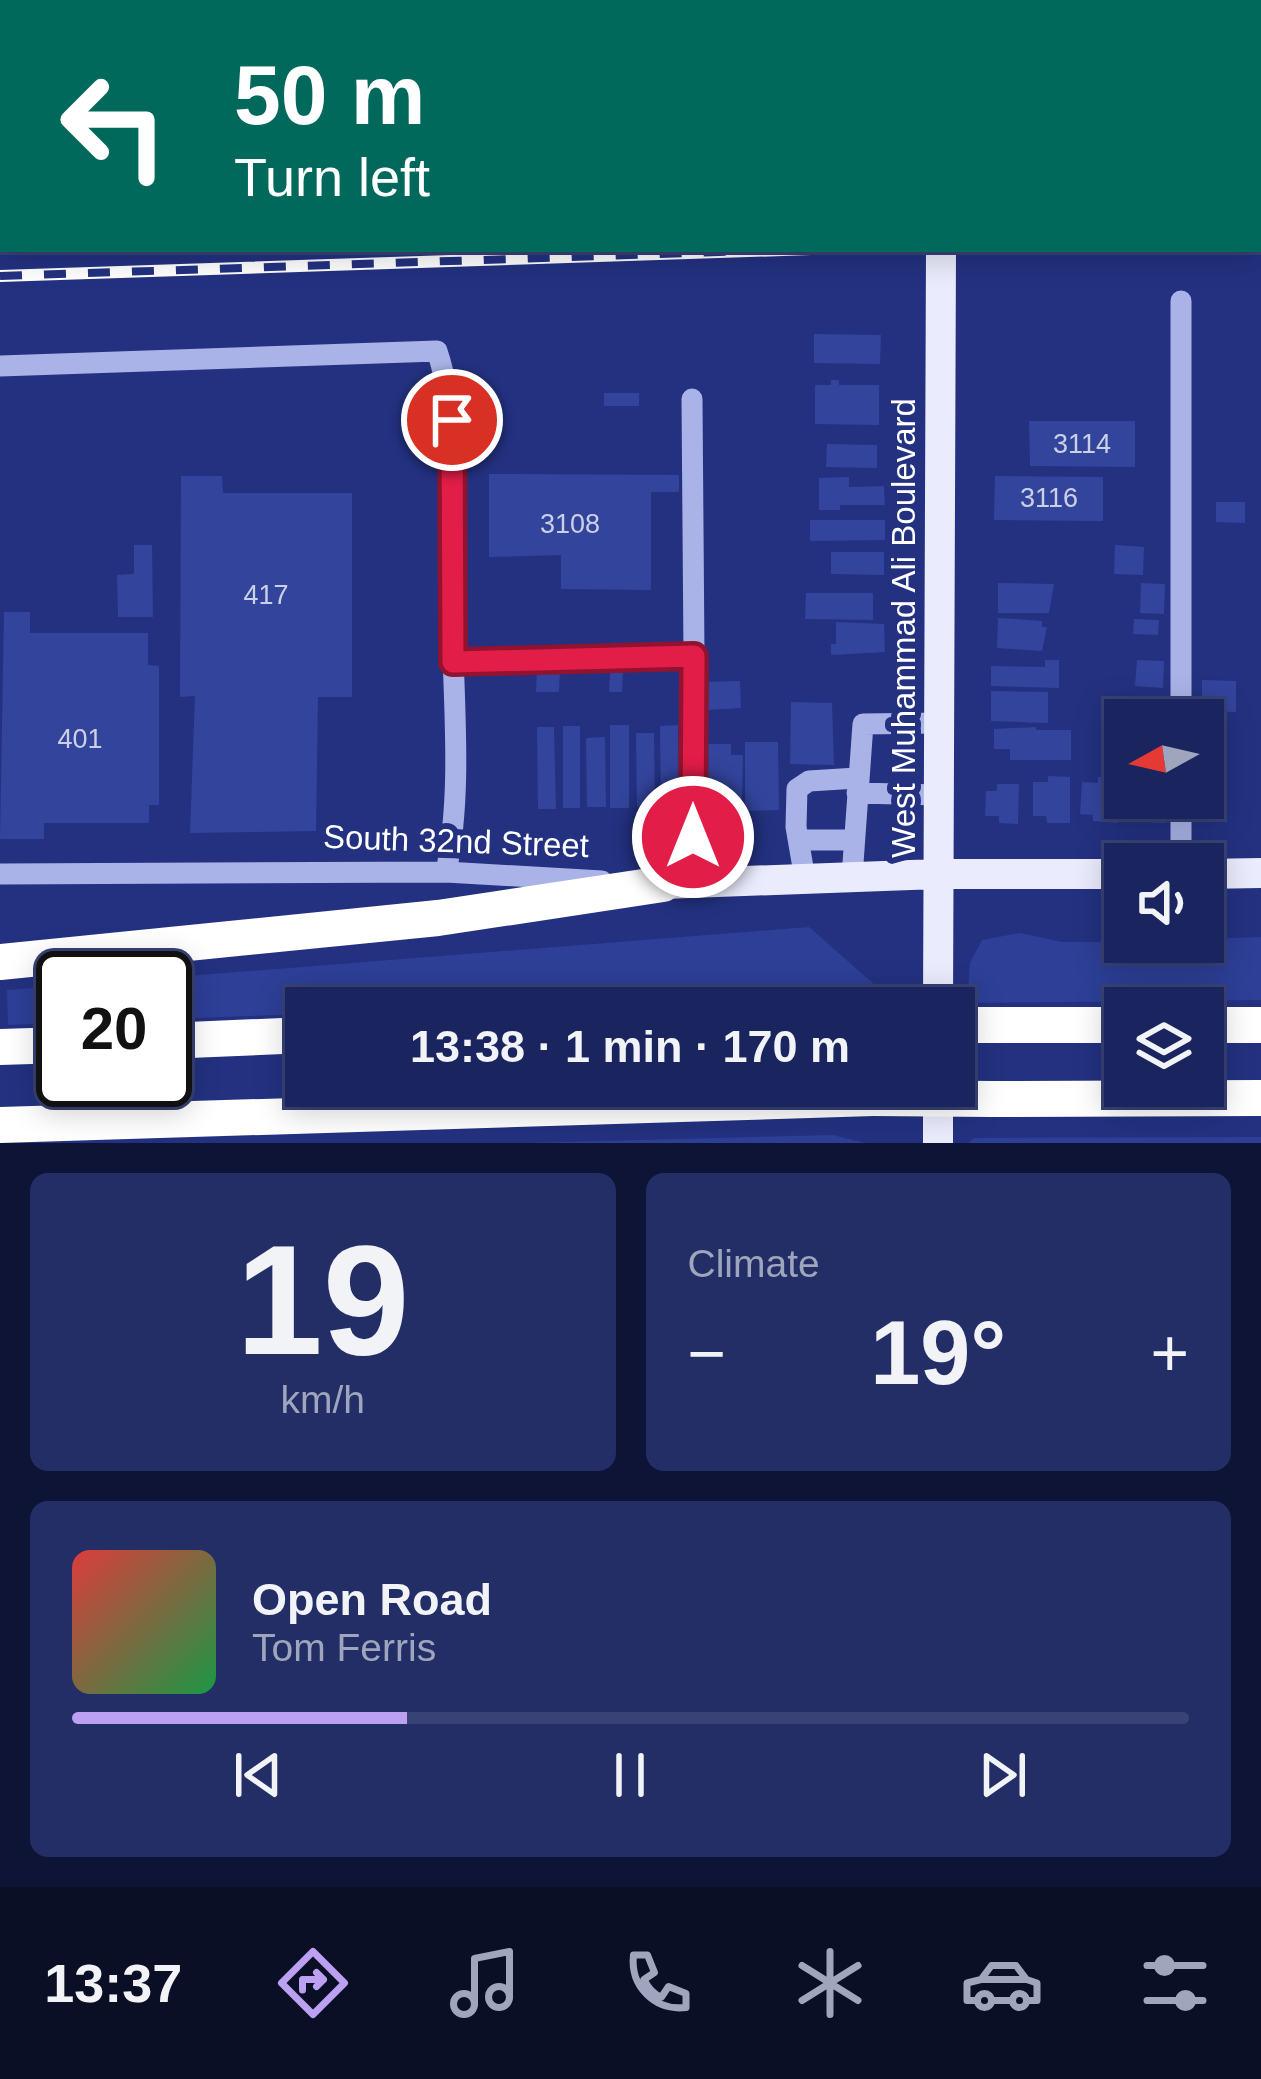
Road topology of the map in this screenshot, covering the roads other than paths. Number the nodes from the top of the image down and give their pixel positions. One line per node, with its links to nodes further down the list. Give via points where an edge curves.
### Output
1 (941, 252): 8 (main road, West Muhammad Ali Boulevard)
2 (1181, 301): 7 (street)
3 (0, 366): 6 (street, via 437,351 452,420)
4 (692, 399): 5 (street)
5 (694, 656): 6 (street); 21 (street)
6 (453, 662): 13 (street)
7 (1181, 699)
8 (939, 723): 9 (street, via 863,724); 10 (main road, West Muhammad Ali Boulevard)
9 (857, 786): 10 (street); 11 (street, via 797,788); 12 (street)
10 (939, 795): 16 (main road, West Muhammad Ali Boulevard)
11 (801, 839): 12 (street); 20 (street)
12 (854, 841): 19 (street)
13 (446, 872): 15 (street, South 32nd Street); 21 (street, South 32nd Street)
14 (1261, 873): 18 (main road)
15 (0, 874)
16 (938, 874): 17 (main road, South 32nd Street); 19 (main road, South 32nd Street); 23 (main road, West Muhammad Ali Boulevard)
17 (1104, 874)
18 (1224, 874)
19 (852, 877): 20 (main road, South 32nd Street)
20 (805, 879): 21 (main road, South 32nd Street)
21 (678, 883): 22 (highway, via 438,918)
22 (0, 962)
23 (938, 987)
24 (1261, 1024): 27 (highway)
25 (975, 1025): 26 (highway)
26 (1104, 1025)
27 (1224, 1025)
28 (285, 1036): 29 (highway)
29 (192, 1040)
30 (36, 1046): 31 (highway)
31 (0, 1047)
32 (1261, 1098): 34 (highway, bridge, via 873,1098)
33 (939, 1107): 35 (main road)
34 (0, 1125)
35 (940, 1139)

